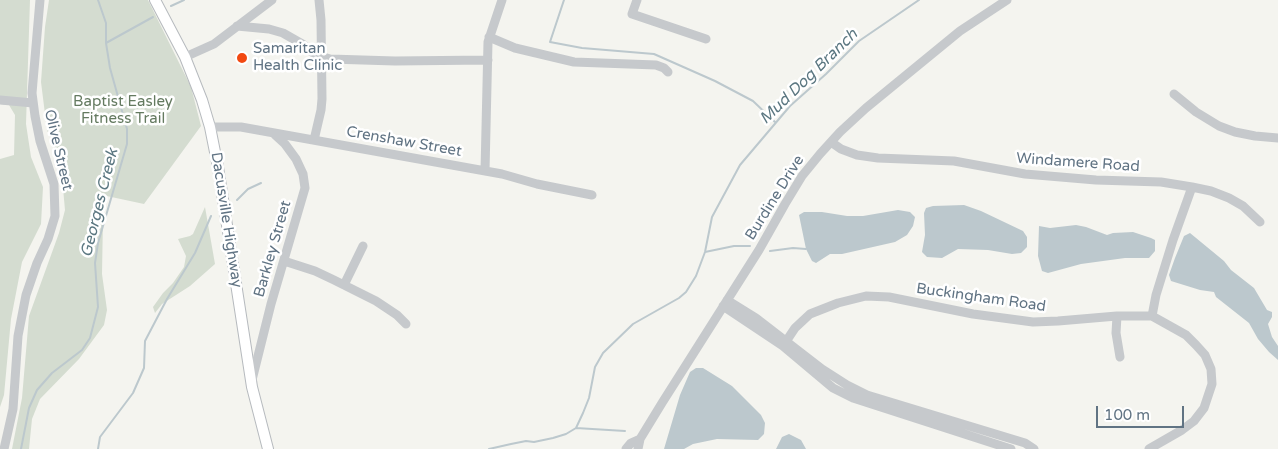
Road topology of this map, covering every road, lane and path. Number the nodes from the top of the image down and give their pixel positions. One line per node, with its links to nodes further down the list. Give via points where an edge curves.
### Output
1 (40, 0): 17 (street, Olive Street, via 32,93)
2 (154, 0): 11 (main road, Dacusville Highway)
3 (272, 0): 8 (street)
4 (319, 0): 12 (street)
5 (502, 0): 9 (street)
6 (636, 0): 10 (street, via 632,14)
7 (1007, 0): 22 (street, Burdine Drive, via 960,31 866,108)
8 (238, 26): 11 (street, via 214,44); 12 (street, via 269,28 283,33)
9 (489, 37): 13 (street); 14 (street, via 515,48 574,62 656,65)
10 (706, 39)
11 (185, 57): 18 (main road, Dacusville Highway)
12 (321, 58): 13 (street); 21 (street, via 321,110)
13 (488, 60): 23 (street)
14 (668, 72)
15 (1174, 94): 20 (street, via 1219,126 1235,132)
16 (0, 100): 17 (street)
17 (34, 103): 39 (street, Olive Street, via 40,141 54,184 55,216 26,295 18,336 13,409)
18 (210, 127): 19 (street, Crenshaw Street, via 241,127); 36 (main road, Dacusville Highway)
19 (273, 133): 21 (street, Crenshaw Street); 28 (street, Barkley Street, via 296,159 305,188)
20 (1278, 138)
21 (314, 140): 23 (street, Crenshaw Street)
22 (831, 142): 24 (street, Windamere Road, via 858,155 878,158 954,161 1025,174 1162,182); 30 (street, Burdine Drive, via 802,176)
23 (485, 171): 25 (street, Crenshaw Street)
24 (1192, 187): 26 (street, Windamere Road, via 1229,198); 32 (street, via 1156,294)
25 (592, 195)
26 (1260, 222)
27 (363, 246): 29 (street)
28 (284, 261): 29 (street); 36 (street, Barkley Street)
29 (344, 285): 33 (street, via 376,301)
30 (725, 303): 34 (street, via 756,318); 38 (street, Burdine Drive)
31 (1117, 316): 32 (street, Buckingham Road); 34 (street, Buckingham Road, via 1033,322 889,297 866,296 810,314); 35 (street)
32 (1152, 316): 45 (street, Buckingham Road, via 1186,335 1205,355 1211,369 1212,384 1204,408 1194,421)
33 (406, 324)
34 (784, 344): 37 (street, via 866,398)
35 (1120, 357)
36 (251, 381): 40 (main road, Dacusville Highway)
37 (990, 437): 43 (street); 44 (street, via 1025,442)
38 (640, 439): 41 (street, Burdine Drive); 42 (street, Burdine Drive)
39 (4, 449)
40 (268, 449)
41 (626, 449)
42 (638, 449)
43 (1011, 449)
44 (1034, 449)
45 (1149, 449)

